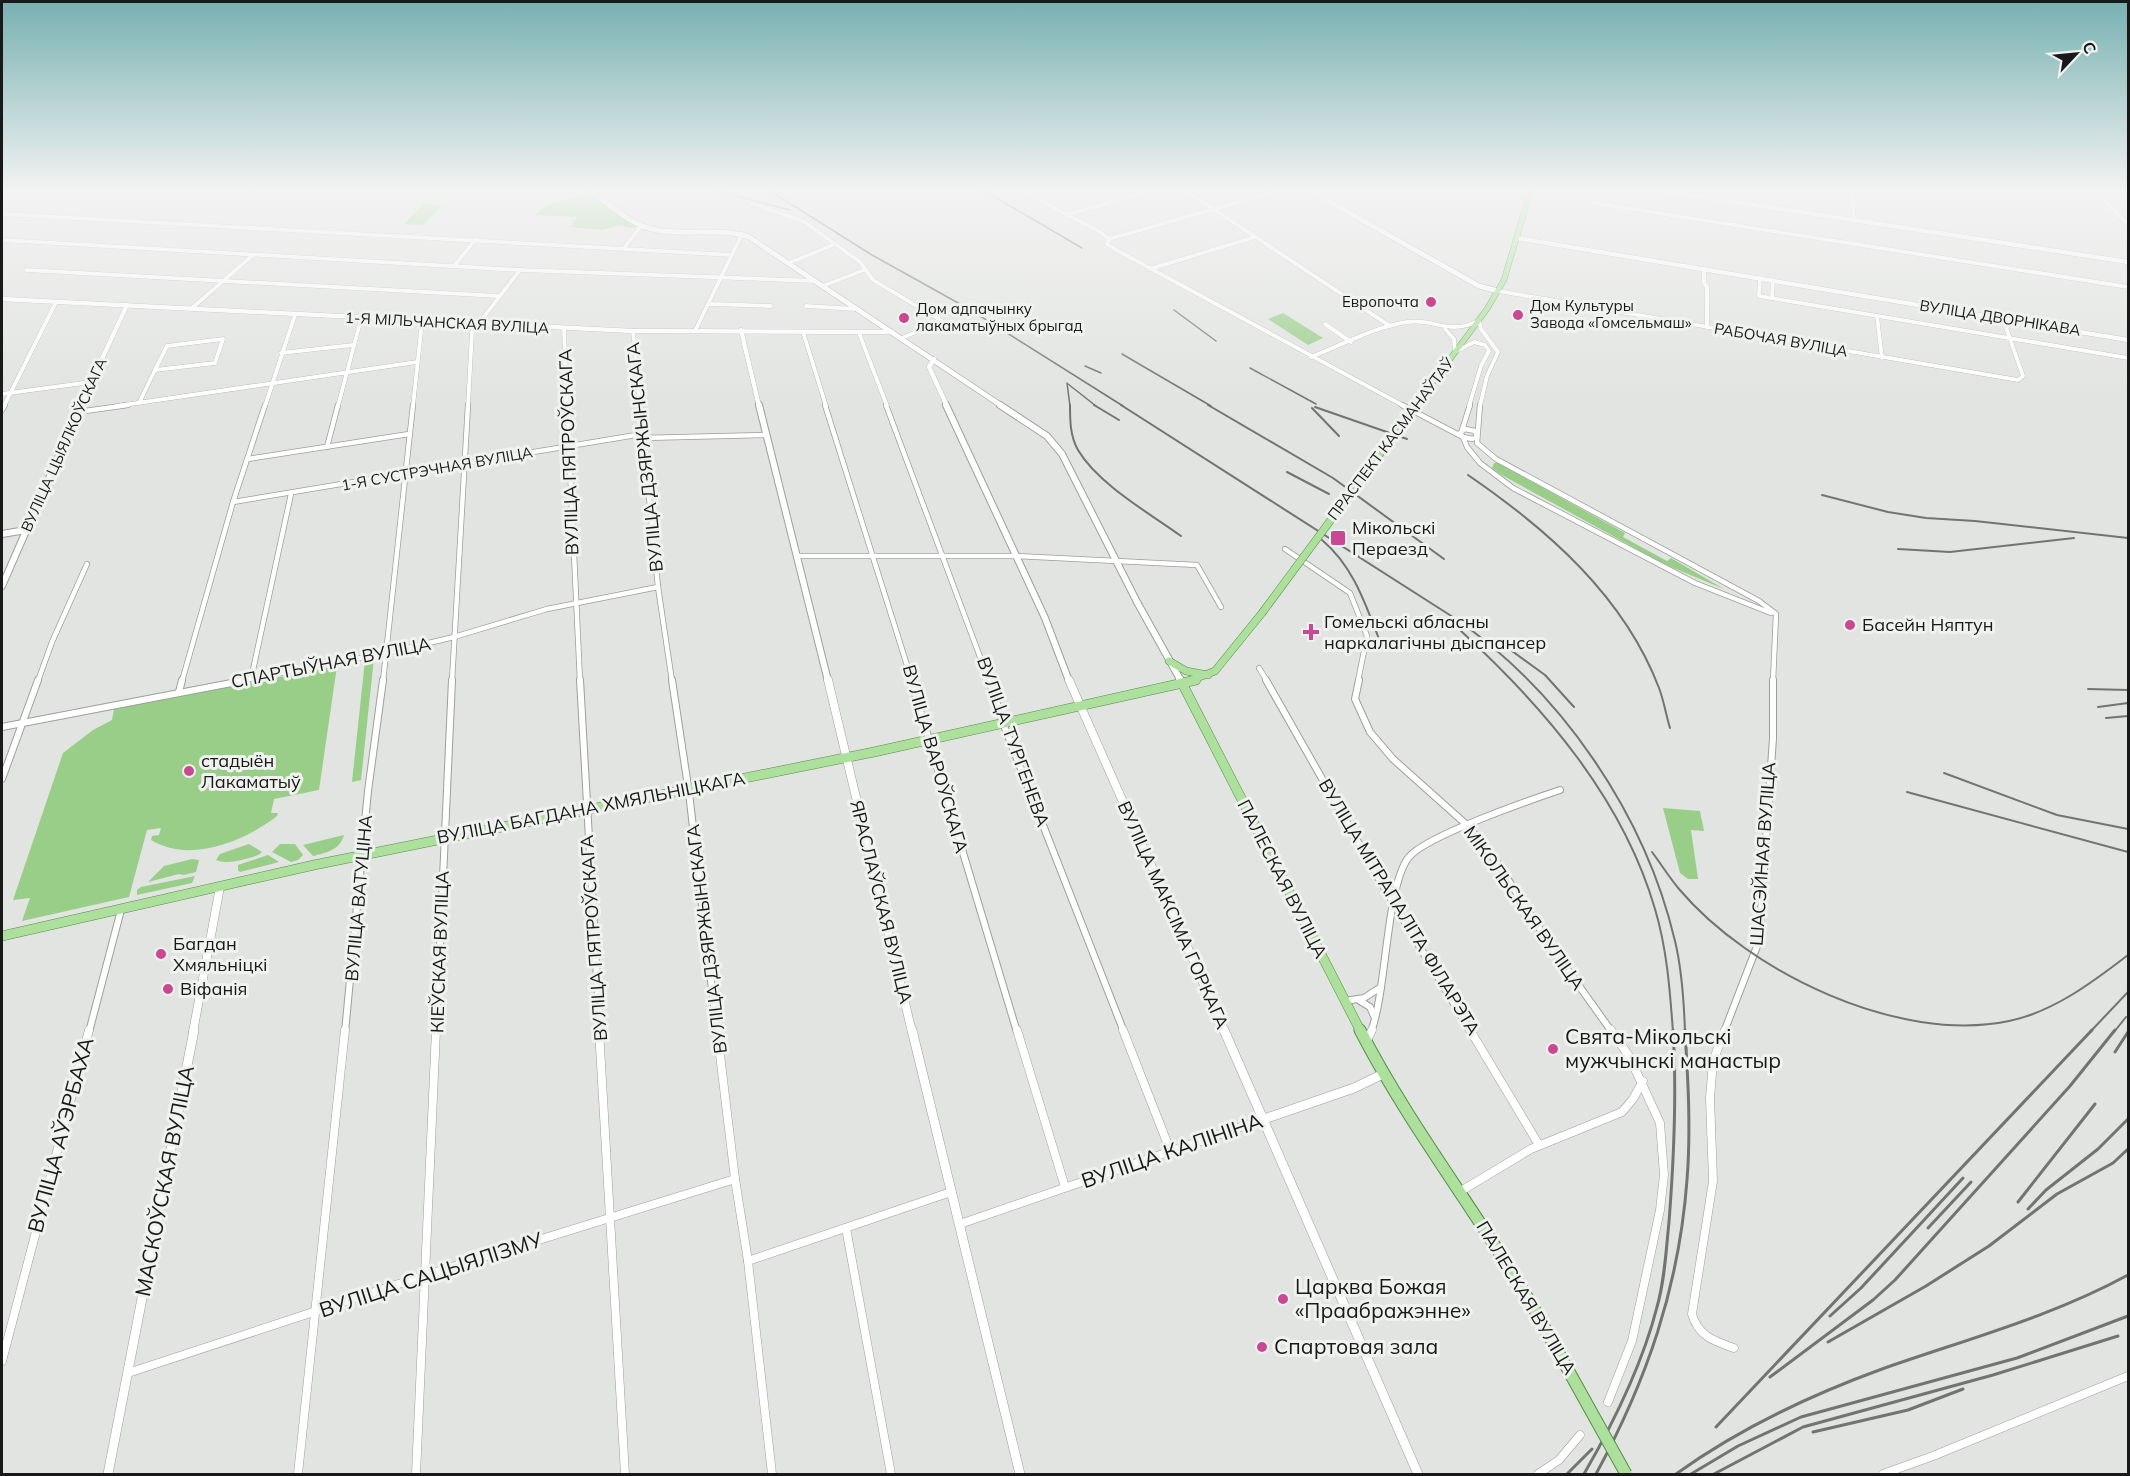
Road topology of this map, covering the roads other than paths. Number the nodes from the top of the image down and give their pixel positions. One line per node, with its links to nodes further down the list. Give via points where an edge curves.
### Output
1 (250, 258): 28 (street)
2 (306, 258): 18 (street)
3 (461, 258): 18 (street)
4 (731, 258): 25 (street)
5 (781, 258): 17 (main road, ПАЛЕСКАЯ ВУЛІЦА)
6 (801, 258): 17 (street)
7 (854, 258): 23 (street)
8 (1130, 258): 19 (street)
9 (1186, 258): 19 (street)
10 (1287, 258): 51 (street)
11 (1429, 258): 31 (main road, via 1479,286)
12 (1511, 258): 31 (main road, ПРАСПЕКТ КАСМАНАЎТАЎ)
13 (1637, 258): 20 (street, ВУЛІЦА ДВОРНІКАВА)
14 (1943, 258): 30 (street)
15 (2101, 258): 16 (street)
16 (2128, 262)
17 (789, 263): 27 (main road, ПАЛЕСКАЯ ВУЛІЦА)
18 (454, 266): 22 (street)
19 (1150, 269): 68 (street)
20 (1704, 269): 24 (street, ВУЛІЦА ДВОРНІКАВА); 52 (street)
21 (26, 270): 28 (street)
22 (520, 270): 25 (street); 32 (street)
23 (864, 270): 29 (street); 61 (street, via 873,280 942,321)
24 (1760, 278): 26 (street, ВУЛІЦА ДВОРНІКАВА); 33 (street)
25 (721, 279): 27 (street); 37 (street)
26 (1773, 280): 34 (street); 46 (street, ВУЛІЦА ДВОРНІКАВА)
27 (816, 281): 29 (main road, ПАЛЕСКАЯ ВУЛІЦА)
28 (223, 282): 32 (street); 41 (street)
29 (823, 286): 42 (main road, ПАЛЕСКАЯ ВУЛІЦА)
30 (2128, 287)
31 (1498, 291): 47 (main road, ПРАСПЕКТ КАСМАНАЎТАЎ); 52 (street, РАБОЧАЯ ВУЛІЦА)
32 (498, 296): 49 (street)
33 (1759, 296): 34 (street)
34 (1772, 298): 44 (street)
35 (2, 299): 36 (street, 1-Я МІЛЬЧАНСКАЯ ВУЛІЦА)
36 (56, 302): 38 (street, 1-Я МІЛЬЧАНСКАЯ ВУЛІЦА); 77 (street)
37 (710, 304): 39 (street); 57 (street)
38 (127, 305): 41 (street, 1-Я МІЛЬЧАНСКАЯ ВУЛІЦА); 75 (street, ВУЛІЦА ЦЫЯЛКОЎСКАГА)
39 (771, 306)
40 (806, 306): 42 (street)
41 (192, 308): 43 (street, 1-Я МІЛЬЧАНСКАЯ ВУЛІЦА)
42 (858, 309): 59 (main road, ПАЛЕСКАЯ ВУЛІЦА)
43 (295, 315): 45 (street, 1-Я МІЛЬЧАНСКАЯ ВУЛІЦА); 67 (street)
44 (1877, 316): 62 (street); 69 (street)
45 (361, 319): 48 (street, 1-Я МІЛЬЧАНСКАЯ ВУЛІЦА); 65 (street)
46 (2003, 319): 62 (street); 63 (street, ВУЛІЦА ДВОРНІКАВА)
47 (1479, 321): 53 (street, via 1460,330); 66 (main road, ПРАСПЕКТ КАСМАНАЎТАЎ); 86 (street, via 1498,352 1481,391)
48 (422, 322): 49 (street, 1-Я МІЛЬЧАНСКАЯ ВУЛІЦА); 72 (street, ВУЛІЦА ВАТУЦІНА)
49 (477, 324): 54 (street, 1-Я МІЛЬЧАНСКАЯ ВУЛІЦА); 91 (street, КІЕЎСКАЯ ВУЛІЦА, via 472,332)
50 (1325, 324): 64 (street)
51 (1390, 326): 53 (street, via 1416,321); 64 (street)
52 (1707, 327): 69 (street, РАБОЧАЯ ВУЛІЦА)
53 (1444, 328): 66 (street, via 1457,344)
54 (564, 329): 56 (street, 1-Я МІЛЬЧАНСКАЯ ВУЛІЦА); 88 (street, ВУЛІЦА ПЯТРОЎСКАГА)
55 (741, 330): 57 (street, 1-Я МІЛЬЧАНСКАЯ ВУЛІЦА); 58 (street, 1-Я МІЛЬЧАНСКАЯ ВУЛІЦА); 85 (street, ЯРАСЛАЎСКАЯ ВУЛІЦА)
56 (633, 331): 57 (street, 1-Я МІЛЬЧАНСКАЯ ВУЛІЦА); 87 (street, ВУЛІЦА ДЗЯРЖЫНСКАГА)
57 (695, 331)
58 (803, 332): 60 (street, 1-Я МІЛЬЧАНСКАЯ ВУЛІЦА); 100 (street, ВУЛІЦА ВАРОЎСКАГА)
59 (892, 332): 60 (street, 1-Я МІЛЬЧАНСКАЯ ВУЛІЦА); 61 (main road, ПАЛЕСКАЯ ВУЛІЦА)
60 (859, 333): 98 (street, ВУЛІЦА ТУРГЕНЕВА)
61 (902, 338): 71 (main road, ПАЛЕСКАЯ ВУЛІЦА)
62 (2011, 338): 69 (street, РАБОЧАЯ ВУЛІЦА, via 2024,376 2018,380); 70 (street)
63 (2128, 340)
64 (1351, 342): 68 (street)
65 (352, 345): 67 (street); 74 (street)
66 (1455, 352): 84 (street, via 1474,342 1490,351 1481,366); 113 (main road, ПРАСПЕКТ КАСМАНАЎТАЎ, bridge, via 1262,612)
67 (281, 353): 76 (street)
68 (1311, 357): 82 (street)
69 (1882, 358)
70 (2128, 358)
71 (934, 359): 101 (street, ВУЛІЦА МАКСІМА ГОРКАГА, via 929,367); 102 (main road, ПАЛЕСКАЯ ВУЛІЦА, via 1056,444)
72 (417, 362): 74 (street); 83 (street, ВУЛІЦА ВАТУЦІНА)
73 (155, 370): 73 (street, via 167,346 223,339 215,363); 79 (street)
74 (346, 372): 76 (street); 89 (street)
75 (91, 382): 77 (street); 81 (street, ВУЛІЦА ЦЫЯЛКОЎСКАГА)
76 (272, 383): 79 (street); 90 (street)
77 (10, 393): 78 (street); 80 (street)
78 (2, 394)
79 (139, 403): 81 (street)
80 (2, 410)
81 (78, 412): 95 (street, ВУЛІЦА ЦЫЯЛКОЎСКАГА)
82 (1444, 428): 84 (street)
83 (409, 434): 89 (street); 92 (street, ВУЛІЦА ВАТУЦІНА)
84 (1462, 434): 86 (street, via 1472,439); 86 (street, via 1473,430); 108 (street, via 1471,451 1495,477 1644,557 1739,602)
85 (765, 435): 87 (street, 1-Я СУСТРЭЧНАЯ ВУЛІЦА); 99 (street, ЯРАСЛАЎСКАЯ ВУЛІЦА)
86 (1478, 435): 108 (street, via 1477,443 1487,454 1759,601)
87 (643, 436): 88 (street, 1-Я СУСТРЭЧНАЯ ВУЛІЦА); 105 (street, ВУЛІЦА ДЗЯРЖЫНСКАГА)
88 (568, 446): 91 (street, 1-Я СУСТРЭЧНАЯ ВУЛІЦА); 106 (street, ВУЛІЦА ПЯТРОЎСКАГА)
89 (327, 447): 90 (street)
90 (248, 459): 94 (street)
91 (464, 463): 92 (street, 1-Я СУСТРЭЧНАЯ ВУЛІЦА); 109 (street, КІЕЎСКАЯ ВУЛІЦА)
92 (405, 474): 93 (street, 1-Я СУСТРЭЧНАЯ ВУЛІЦА); 110 (street, ВУЛІЦА ВАТУЦІНА)
93 (291, 494): 94 (street, 1-Я СУСТРЭЧНАЯ ВУЛІЦА); 114 (street)
94 (232, 502): 116 (street)
95 (26, 530): 96 (street); 104 (street, ВУЛІЦА ЦЫЯЛКОЎСКАГА)
96 (2, 534)
97 (1285, 549): 127 (street, МІКОЛЬСКАЯ ВУЛІЦА, via 1350,593 1367,636 1355,688 1361,717 1393,759)
98 (943, 555): 100 (street); 101 (street); 119 (street, ВУЛІЦА ТУРГЕНЕВА)
99 (798, 556): 100 (street); 122 (street, ЯРАСЛАЎСКАЯ ВУЛІЦА)
100 (872, 556): 121 (street, ВУЛІЦА ВАРОЎСКАГА)
101 (1016, 556): 102 (street); 117 (street, ВУЛІЦА МАКСІМА ГОРКАГА)
102 (1116, 559): 107 (street, via 1197,565); 111 (main road, ПАЛЕСКАЯ ВУЛІЦА)
103 (87, 564): 118 (street)
104 (2, 586)
105 (658, 587): 106 (street, СПАРТЫЎНАЯ ВУЛІЦА); 124 (street, ВУЛІЦА ДЗЯРЖЫНСКАГА)
106 (576, 602): 109 (street, СПАРТЫЎНАЯ ВУЛІЦА); 126 (street, ВУЛІЦА ПЯТРОЎСКАГА)
107 (1221, 607)
108 (1776, 614): 154 (street, ШАСЭЙНАЯ ВУЛІЦА, via 1773,738 1759,941 1713,1061 1713,1181 1692,1314 1694,1326 1703,1336)
109 (454, 638): 110 (street, СПАРТЫЎНАЯ ВУЛІЦА); 128 (street, КІЕЎСКАЯ ВУЛІЦА)
110 (387, 653): 114 (street, СПАРТЫЎНАЯ ВУЛІЦА); 129 (street, ВУЛІЦА ВАТУЦІНА, via 368,791)
111 (1168, 661): 113 (main road, via 1186,671); 115 (main road, ПАЛЕСКАЯ ВУЛІЦА)
112 (1259, 668): 131 (street, ВУЛІЦА МІТРАПАЛІТА ФІЛАРЭТА)
113 (1209, 675): 115 (main road)
114 (251, 679): 116 (street, СПАРТЫЎНАЯ ВУЛІЦА)
115 (1182, 683): 117 (main road, ВУЛІЦА БАГДАНА ХМЯЛЬНІЦКАГА); 135 (main road, ПАЛЕСКАЯ ВУЛІЦА)
116 (179, 692): 118 (street, СПАРТЫЎНАЯ ВУЛІЦА)
117 (1080, 705): 119 (main road, ВУЛІЦА БАГДАНА ХМЯЛЬНІЦКАГА); 141 (street, ВУЛІЦА МАКСІМА ГОРКАГА)
118 (22, 723): 120 (street, СПАРТЫЎНАЯ ВУЛІЦА); 123 (street)
119 (1004, 723): 121 (main road, ВУЛІЦА БАГДАНА ХМЯЛЬНІЦКАГА); 143 (street, ВУЛІЦА ТУРГЕНЕВА)
120 (2, 726)
121 (928, 740): 122 (main road, ВУЛІЦА БАГДАНА ХМЯЛЬНІЦКАГА); 145 (street, ВУЛІЦА ВАРОЎСКАГА)
122 (846, 757): 124 (main road, ВУЛІЦА БАГДАНА ХМЯЛЬНІЦКАГА); 147 (street, ЯРАСЛАЎСКАЯ ВУЛІЦА)
123 (2, 779)
124 (688, 788): 126 (main road, ВУЛІЦА БАГДАНА ХМЯЛЬНІЦКАГА); 144 (street, ВУЛІЦА ДЗЯРЖЫНСКАГА)
125 (1560, 790): 127 (street)
126 (585, 809): 128 (main road, ВУЛІЦА БАГДАНА ХМЯЛЬНІЦКАГА); 148 (street, ВУЛІЦА ПЯТРОЎСКАГА)
127 (1468, 826): 131 (street, via 1410,855); 140 (street, МІКОЛЬСКАЯ ВУЛІЦА, via 1496,861)
128 (446, 838): 129 (main road, ВУЛІЦА БАГДАНА ХМЯЛЬНІЦКАГА); 152 (street, КІЕЎСКАЯ ВУЛІЦА)
129 (364, 855): 130 (main road, ВУЛІЦА БАГДАНА ХМЯЛЬНІЦКАГА); 153 (street, ВУЛІЦА ВАТУЦІНА)
130 (220, 887): 132 (main road, ВУЛІЦА БАГДАНА ХМЯЛЬНІЦКАГА); 156 (street, МАСКОЎСКАЯ ВУЛІЦА)
131 (1395, 903): 134 (street); 142 (street, ВУЛІЦА МІТРАПАЛІТА ФІЛАРЭТА)
132 (121, 910): 133 (main road, ВУЛІЦА БАГДАНА ХМЯЛЬНІЦКАГА); 155 (street, ВУЛІЦА АЎЭРБАХА)
133 (2, 936)
134 (1381, 987): 136 (street); 137 (street)
135 (1345, 1001): 136 (street); 138 (main road, ПАЛЕСКАЯ ВУЛІЦА)
136 (1360, 1001): 137 (street, via 1370,1007)
137 (1374, 1017): 138 (street)
138 (1365, 1042): 139 (main road, ПАЛЕСКАЯ ВУЛІЦА)
139 (1383, 1074): 141 (street, ВУЛІЦА КАЛІНІНА); 146 (main road, ПАЛЕСКАЯ ВУЛІЦА)
140 (1643, 1081): 142 (street, via 1622,1112); 158 (street, МІКОЛЬСКАЯ ВУЛІЦА, via 1660,1123 1664,1175 1632,1341)
141 (1264, 1119): 143 (street, ВУЛІЦА КАЛІНІНА); 167 (street, ВУЛІЦА МАКСІМА ГОРКАГА)
142 (1539, 1145): 146 (street)
143 (1170, 1150): 145 (street, ВУЛІЦА КАЛІНІНА)
144 (735, 1179): 148 (street, ВУЛІЦА САЦЫЯЛІЗМУ); 151 (street, ВУЛІЦА ДЗЯРЖЫНСКАГА)
145 (1065, 1187): 149 (street, ВУЛІЦА КАЛІНІНА)
146 (1461, 1191): 169 (main road, ПАЛЕСКАЯ ВУЛІЦА, bridge, via 1513,1271)
147 (951, 1192): 149 (street, ЯРАСЛАЎСКАЯ ВУЛІЦА); 150 (street)
148 (612, 1218): 152 (street, ВУЛІЦА САЦЫЯЛІЗМУ); 163 (street, ВУЛІЦА ПЯТРОЎСКАГА)
149 (960, 1224): 166 (street, ЯРАСЛАЎСКАЯ ВУЛІЦА)
150 (846, 1228): 151 (street); 165 (street)
151 (748, 1261): 164 (street, ВУЛІЦА ДЗЯРЖЫНСКАГА)
152 (426, 1275): 153 (street, ВУЛІЦА САЦЫЯЛІЗМУ); 162 (street, КІЕЎСКАЯ ВУЛІЦА)
153 (316, 1311): 156 (street, ВУЛІЦА САЦЫЯЛІЗМУ); 161 (street, ВУЛІЦА ВАТУЦІНА)
154 (1734, 1348)
155 (2, 1361)
156 (128, 1373): 160 (street, МАСКОЎСКАЯ ВУЛІЦА)
157 (2128, 1376): 170 (street)
158 (1608, 1402)
159 (1580, 1435): 168 (street, via 1559,1460)
160 (108, 1474)
161 (298, 1474)
162 (416, 1474)
163 (625, 1474)
164 (772, 1474)
165 (891, 1474)
166 (1020, 1474)
167 (1418, 1474)
168 (1538, 1474)
169 (1626, 1474)
170 (1883, 1474)

